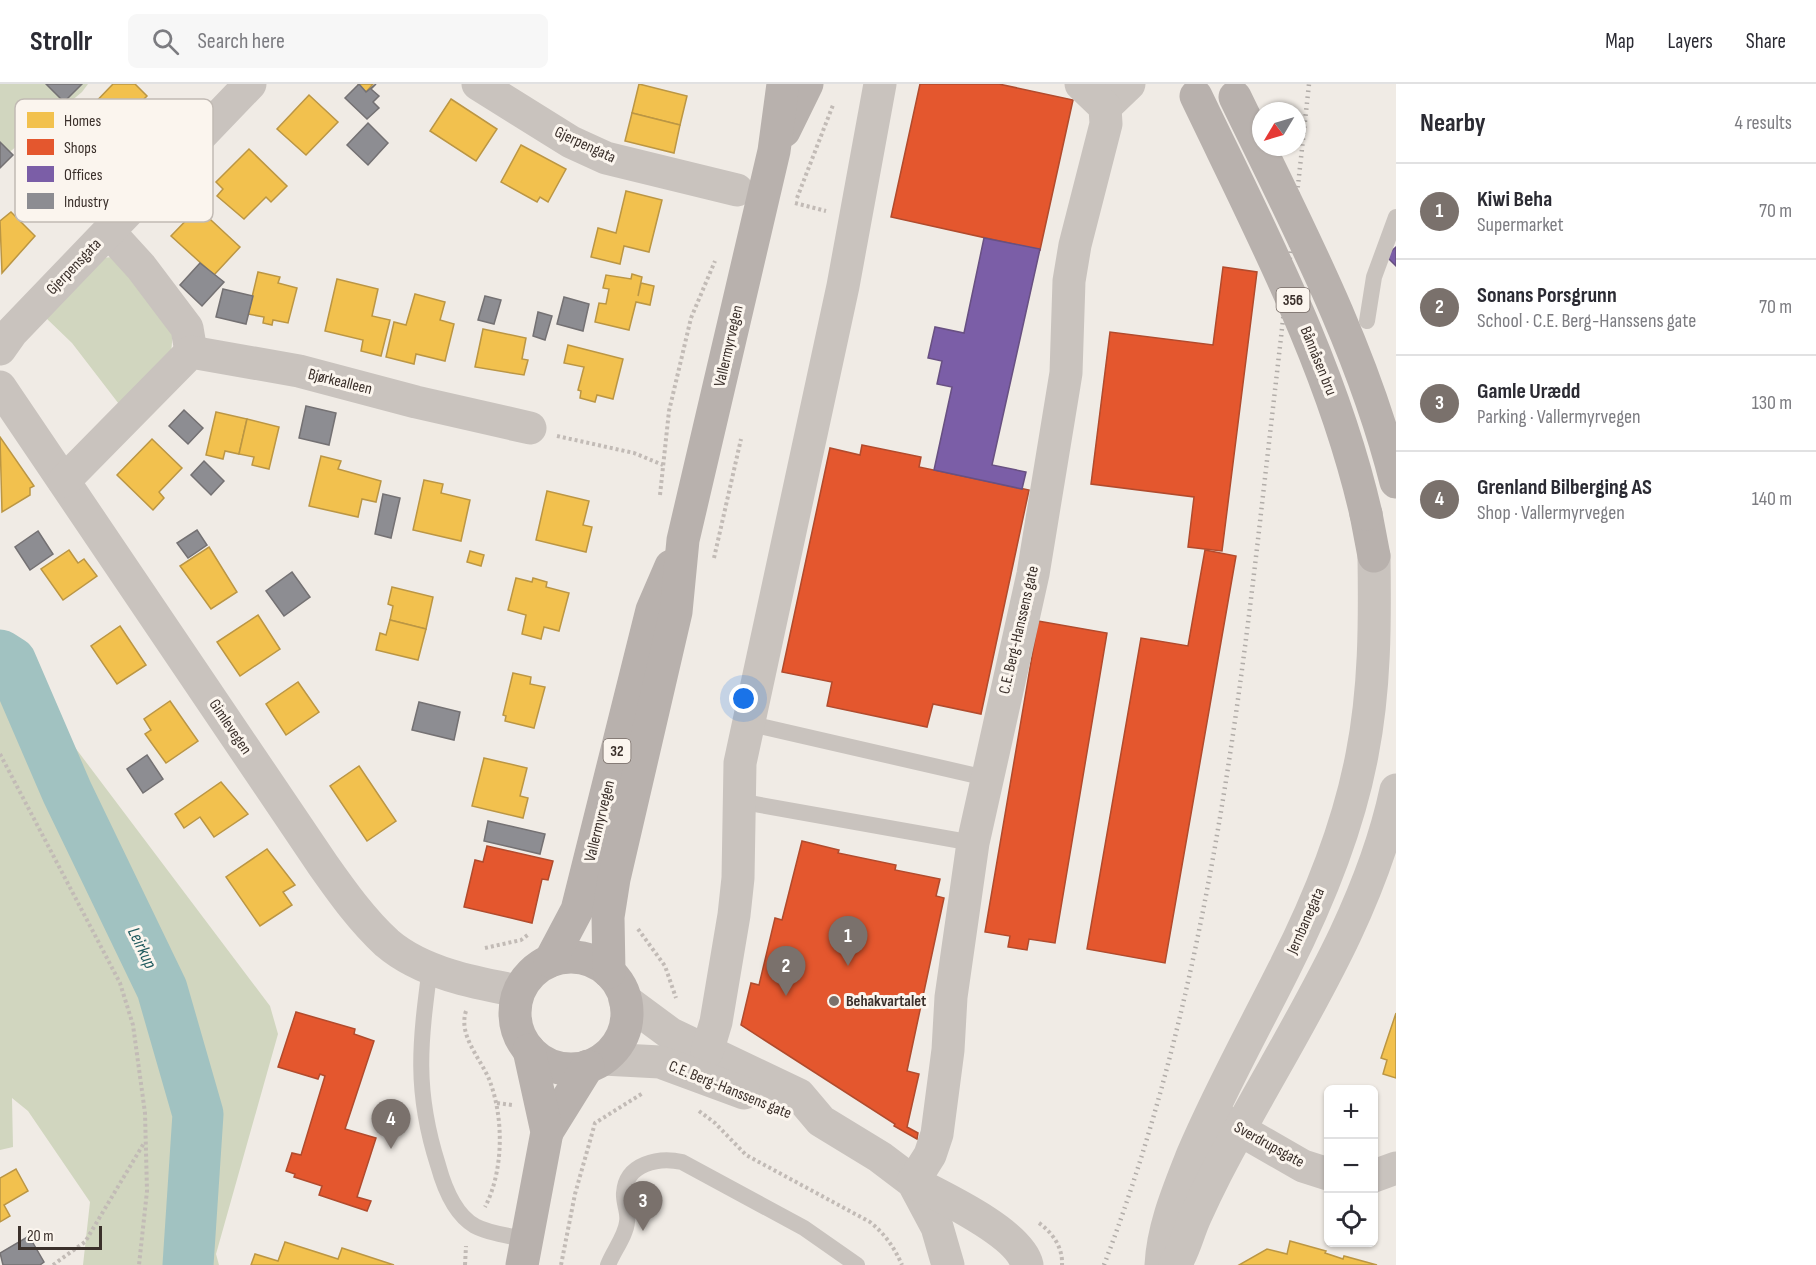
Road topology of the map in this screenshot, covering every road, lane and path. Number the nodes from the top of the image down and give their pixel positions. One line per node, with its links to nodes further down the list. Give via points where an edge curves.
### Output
1 (250, 84): 12 (street, Gjerpensgata)
2 (478, 84): 14 (street, Gjerpengata, via 571,142 606,158)
3 (783, 84): 13 (main road, Vallermyrvegen / 32)
4 (807, 84): 13 (main road, Vallermyrvegen / 32)
5 (880, 84): 34 (street, C.E. Berg-Hanssens gate, via 843,286)
6 (1081, 84): 11 (street)
7 (1129, 84): 11 (street)
8 (1190, 84): 30 (main road, Bånnåsen bru / 356, bridge, via 1320,364 1355,466)
9 (1229, 84): 28 (main road, 356, bridge, via 1361,371)
10 (834, 102): 15 (path)
11 (1105, 107): 36 (street, C.E. Berg-Hanssens gate, via 1103,140 1083,209 1069,281 1066,373 1033,574)
12 (213, 123)
13 (774, 151): 31 (main road, Vallermyrvegen / 32)
14 (737, 190)
15 (793, 214)
16 (1396, 217): 20 (lane, via 1374,277)
17 (119, 222): 18 (street, Gjerpensgata)
18 (109, 232): 21 (street, Gjerpensgata); 22 (street, via 187,328)
19 (718, 255): 26 (path, via 691,318 669,411)
20 (1366, 321)
21 (0, 349)
22 (191, 352): 24 (street, Bjørkealleen, via 299,371); 27 (street)
23 (0, 387): 27 (street, Gimlevegen)
24 (530, 428): 26 (path, via 634,453)
25 (742, 434): 33 (path)
26 (663, 465): 29 (path)
27 (64, 481): 44 (street, Gimlevegen, via 345,895 389,944)
28 (1396, 482)
29 (659, 498)
30 (1366, 514): 32 (main road, Jernbanegata / 356)
31 (682, 540): 43 (main road, Vallermyrvegen / 32, via 652,610 577,910); 45 (main road, Vallermyrvegen / 32, via 676,612 614,879 608,917)
32 (1389, 554): 55 (street, Jernbanegata, via 1375,636 1362,757 1332,859 1306,922)
33 (713, 562)
34 (747, 723): 36 (lane); 38 (street, C.E. Berg-Hanssens gate)
35 (0, 754): 59 (path, via 125,994 142,1072)
36 (986, 778): 39 (street, C.E. Berg-Hanssens gate)
37 (1396, 790): 57 (street, via 1367,883 1305,1013)
38 (738, 801): 39 (lane); 51 (street, C.E. Berg-Hanssens gate, via 734,915 716,1022)
39 (973, 843): 63 (street, C.E. Berg-Hanssens gate, via 937,1134 930,1155)
40 (633, 922): 49 (path, via 665,966 675,992)
41 (534, 930): 42 (path, via 521,940)
42 (485, 948)
43 (550, 961): 45 (main road, via 580,957); 46 (main road, 32, via 537,968)
44 (430, 967): 46 (street, Gimlevegen, via 477,984); 64 (lane, via 420,1057 426,1127 444,1185 458,1211)
45 (609, 972): 47 (main road)
46 (519, 991): 50 (main road, via 515,1021)
47 (626, 1000): 51 (street, C.E. Berg-Hanssens gate, via 671,1034); 52 (main road, via 624,1033 616,1048)
48 (467, 1007): 64 (path, via 465,1029 489,1079 499,1128 499,1152 490,1197)
49 (676, 1008)
50 (529, 1050): 52 (main road, via 555,1067 572,1069); 58 (main road)
51 (707, 1052): 56 (street, C.E. Berg-Hanssens gate, via 799,1095)
52 (596, 1062): 56 (street, C.E. Berg-Hanssens gate, via 660,1062 705,1077 790,1115); 58 (main road)
53 (650, 1090): 69 (path, via 595,1123)
54 (693, 1108): 72 (path, via 715,1123 746,1155 882,1231)
55 (1210, 1112): 57 (street, Sverdrupsgate); 75 (street, Jernbanegata, via 1171,1212)
56 (821, 1121): 63 (street, C.E. Berg-Hanssens gate)
57 (1239, 1130): 61 (street, Sverdrupsgate, via 1303,1166); 76 (street)
58 (547, 1132): 65 (main road)
59 (144, 1143): 66 (path, via 85,1242); 67 (path, via 147,1191)
60 (1396, 1168): 62 (street)
61 (1324, 1172)
62 (1378, 1175)
63 (913, 1182): 73 (street, C.E. Berg-Hanssens gate, via 937,1227); 74 (street, C.E. Berg-Hanssens gate, via 956,1204 1012,1242 1024,1254)
64 (476, 1226): 65 (lane); 68 (path, via 465,1249)
65 (525, 1252)
66 (53, 1265)
67 (140, 1265)
68 (465, 1265)
69 (561, 1265)
70 (608, 1265): 71 (lane, via 627,1222 624,1193 628,1179 650,1161 665,1158 682,1162 804,1228)
71 (856, 1265)
72 (902, 1265)
73 (948, 1265)
74 (1027, 1265)
75 (1161, 1265)
76 (1175, 1265)

